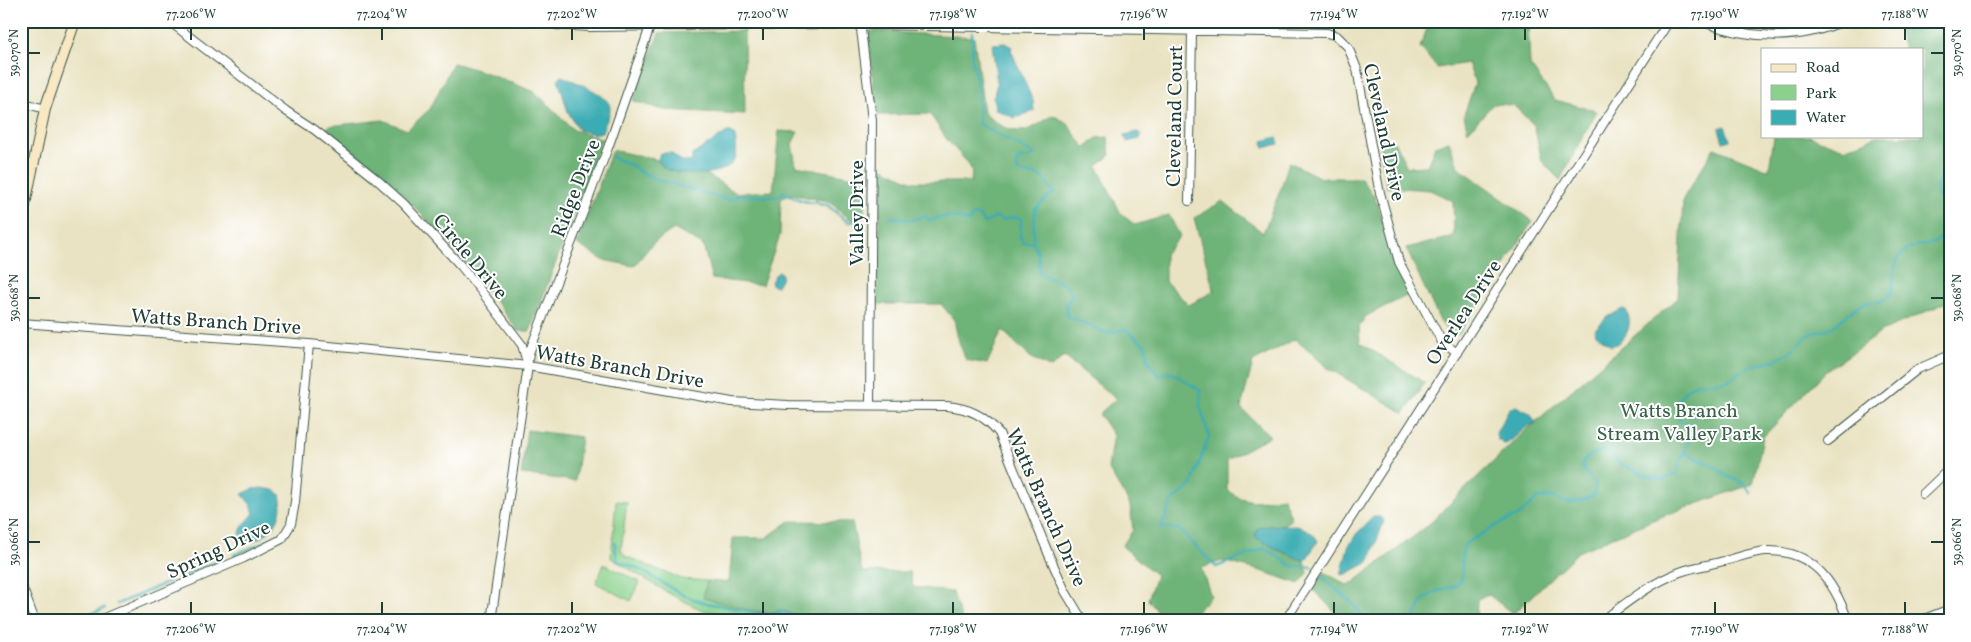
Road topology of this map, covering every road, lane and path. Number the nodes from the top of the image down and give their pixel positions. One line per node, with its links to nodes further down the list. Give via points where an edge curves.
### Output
1 (76, 21): 11 (main road)
2 (169, 21): 18 (street, Circle Drive, via 315,130 404,204 462,266 485,296 522,345)
3 (546, 21): 8 (street, Cleveland Drive, via 570,26)
4 (1669, 21): 16 (street, Overlea Drive)
5 (1701, 21): 6 (street, via 1745,34 1780,36 1810,32)
6 (1843, 21)
7 (860, 23): 8 (street, Cleveland Drive); 9 (street, Cleveland Drive); 19 (street, Valley Drive, via 872,120)
8 (652, 24): 18 (street, Ridge Drive, via 529,353)
9 (1192, 32): 12 (street, Cleveland Court); 16 (street, Cleveland Drive, via 1327,34 1337,36 1348,47 1356,68 1379,189 1400,262 1442,342)
10 (21, 102): 11 (street)
11 (45, 109): 13 (main road)
12 (1189, 201)
13 (21, 223)
14 (21, 322): 15 (street, Watts Branch Drive)
15 (309, 344): 18 (street, Watts Branch Drive); 26 (street, Spring Drive, via 292,524 282,539)
16 (1457, 353): 29 (street, Overlea Drive)
17 (1950, 355): 20 (street, via 1918,369)
18 (528, 366): 19 (street, Watts Branch Drive, via 732,402); 27 (street, Circle Drive)
19 (870, 405): 28 (street, Watts Branch Drive, via 955,407 974,412 991,424 1011,458 1065,591)
20 (1828, 441)
21 (1950, 470): 22 (street)
22 (1923, 494)
23 (21, 584): 25 (street)
24 (1950, 609): 32 (street)
25 (35, 621)
26 (97, 621)
27 (491, 621)
28 (1083, 621)
29 (1285, 621)
30 (1602, 621): 31 (street, via 1644,590 1679,572 1764,551 1792,553 1814,565 1832,584)
31 (1848, 621)
32 (1918, 621)

